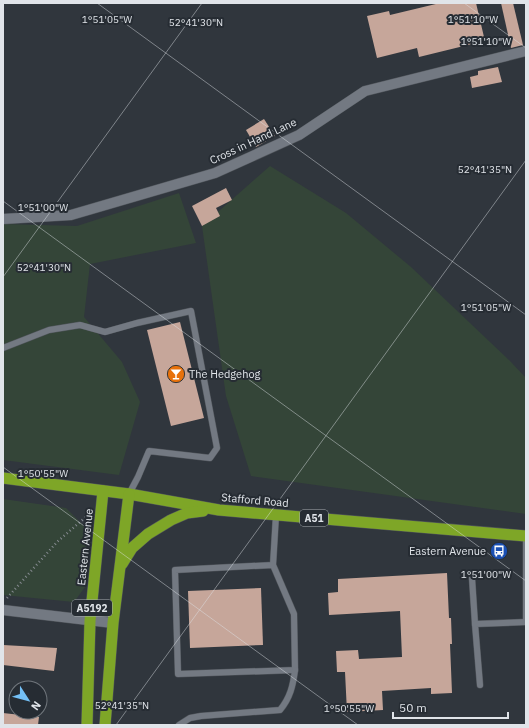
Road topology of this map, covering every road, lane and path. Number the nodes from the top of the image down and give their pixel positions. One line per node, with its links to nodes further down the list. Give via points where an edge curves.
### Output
1 (526, 50): 2 (street, Cross in Hand Lane, via 365,91 299,135 215,173 70,215)
2 (3, 219)
3 (3, 348): 7 (lane, via 49,330 80,325 105,332 191,311 217,448 210,458 149,451)
4 (3, 478): 5 (highway, A51)
5 (91, 490): 6 (highway, A51); 14 (path, via 87,517 57,542)
6 (103, 491): 7 (highway, Stafford Road / A51); 15 (highway, Eastern Avenue / A5192)
7 (129, 494): 8 (highway, Stafford Road / A51); 12 (highway, A5192)
8 (219, 510): 9 (highway, Stafford Road / A51); 12 (highway, via 187,513 171,520 140,540)
9 (276, 515): 10 (highway, Stafford Road / A51); 11 (lane)
10 (526, 536): 16 (lane)
11 (273, 565): 19 (lane, via 294,614); 19 (lane, via 176,570 178,674)
12 (120, 567): 17 (highway, A5192)
13 (472, 578): 18 (lane)
14 (4, 605): 15 (street)
15 (90, 621): 17 (street); 21 (highway, Eastern Avenue / A5192)
16 (526, 621): 18 (lane)
17 (113, 623): 22 (highway, A5192)
18 (475, 624): 20 (lane)
19 (296, 670): 23 (lane, via 293,687 280,710 201,716 190,718)
20 (480, 685)
21 (87, 725)
22 (105, 725)
23 (179, 725)

